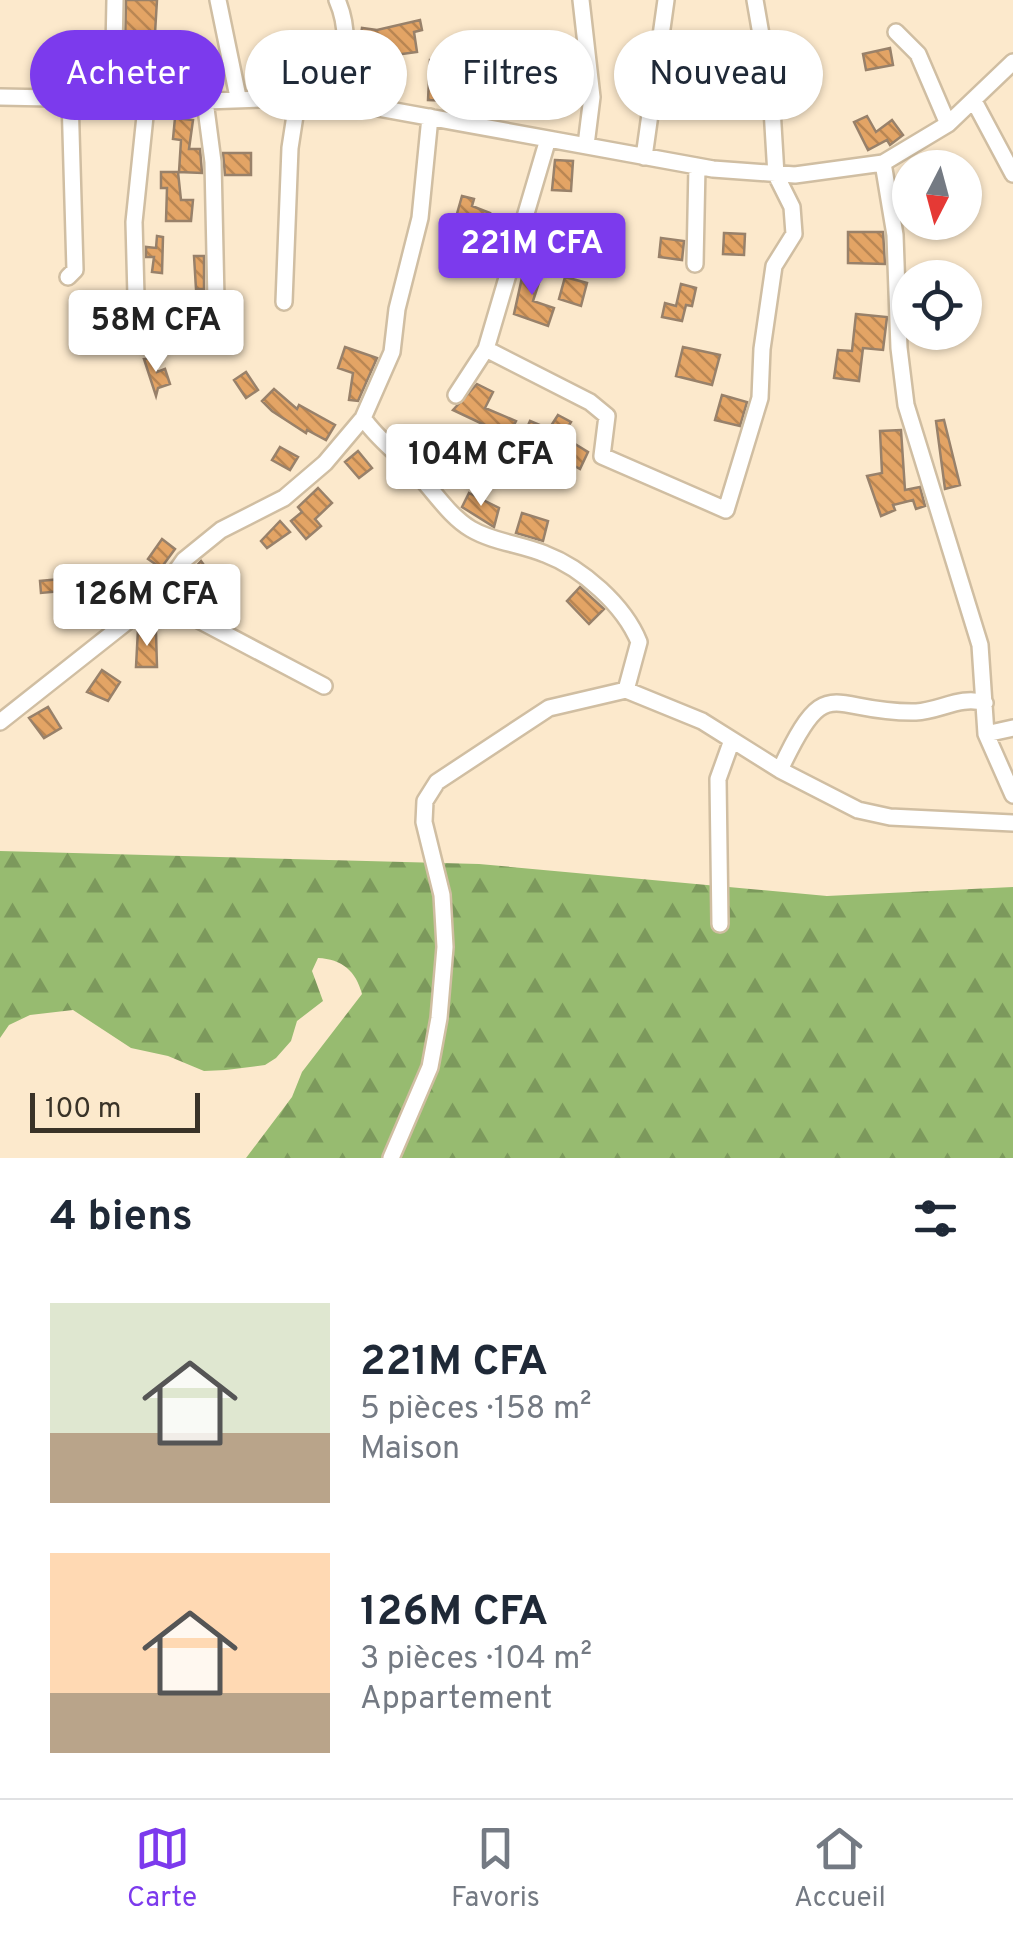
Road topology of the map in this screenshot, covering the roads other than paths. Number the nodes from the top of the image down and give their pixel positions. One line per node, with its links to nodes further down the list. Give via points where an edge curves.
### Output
1 (116, 0): 7 (street)
2 (218, 0): 13 (street)
3 (337, 0): 8 (street)
4 (581, 0): 25 (street, via 592,97)
5 (666, 0): 26 (street)
6 (755, 0): 30 (street)
7 (115, 30)
8 (347, 30)
9 (896, 32): 23 (street, via 918,54)
10 (1013, 62): 16 (street)
11 (0, 97): 12 (street)
12 (30, 97)
13 (238, 97): 14 (street); 15 (street)
14 (245, 97)
15 (225, 99)
16 (974, 101): 23 (street); 29 (street)
17 (71, 120): 32 (street, via 75,270)
18 (145, 120): 35 (street, via 134,222)
19 (207, 120): 33 (street)
20 (294, 120): 34 (street)
21 (430, 120): 38 (street, via 420,218 392,352)
22 (445, 120): 24 (street)
23 (948, 124): 27 (street)
24 (548, 140): 25 (street); 36 (street)
25 (586, 145): 26 (street)
26 (644, 157): 28 (street)
27 (884, 163): 30 (street); 42 (street, via 906,405 980,645)
28 (697, 166): 30 (street); 31 (street)
29 (1013, 174)
30 (776, 175): 36 (street, via 792,207 794,234 774,266 760,398 726,510 602,456 607,416)
31 (695, 264)
32 (68, 277)
33 (216, 300)
34 (284, 302)
35 (137, 334)
36 (486, 349): 37 (street)
37 (456, 394)
38 (363, 418): 39 (street, via 284,498 232,522 184,560); 41 (street, via 456,518 489,538 548,555 604,594 639,642)
39 (157, 598): 40 (street); 43 (street, via 84,658)
40 (324, 686)
41 (626, 690): 47 (street); 52 (street, via 549,708 520,724 437,782 425,801 442,895 439,1018 430,1067)
42 (985, 703): 46 (street); 48 (street, via 974,699 920,712 836,700 799,728)
43 (6, 704): 44 (street)
44 (0, 722)
45 (1013, 728): 46 (street)
46 (986, 734): 49 (street)
47 (732, 740): 48 (street); 51 (street, via 718,779)
48 (780, 770): 50 (street, via 858,810)
49 (1013, 795)
50 (1013, 823)
51 (720, 924)
52 (392, 1158)

